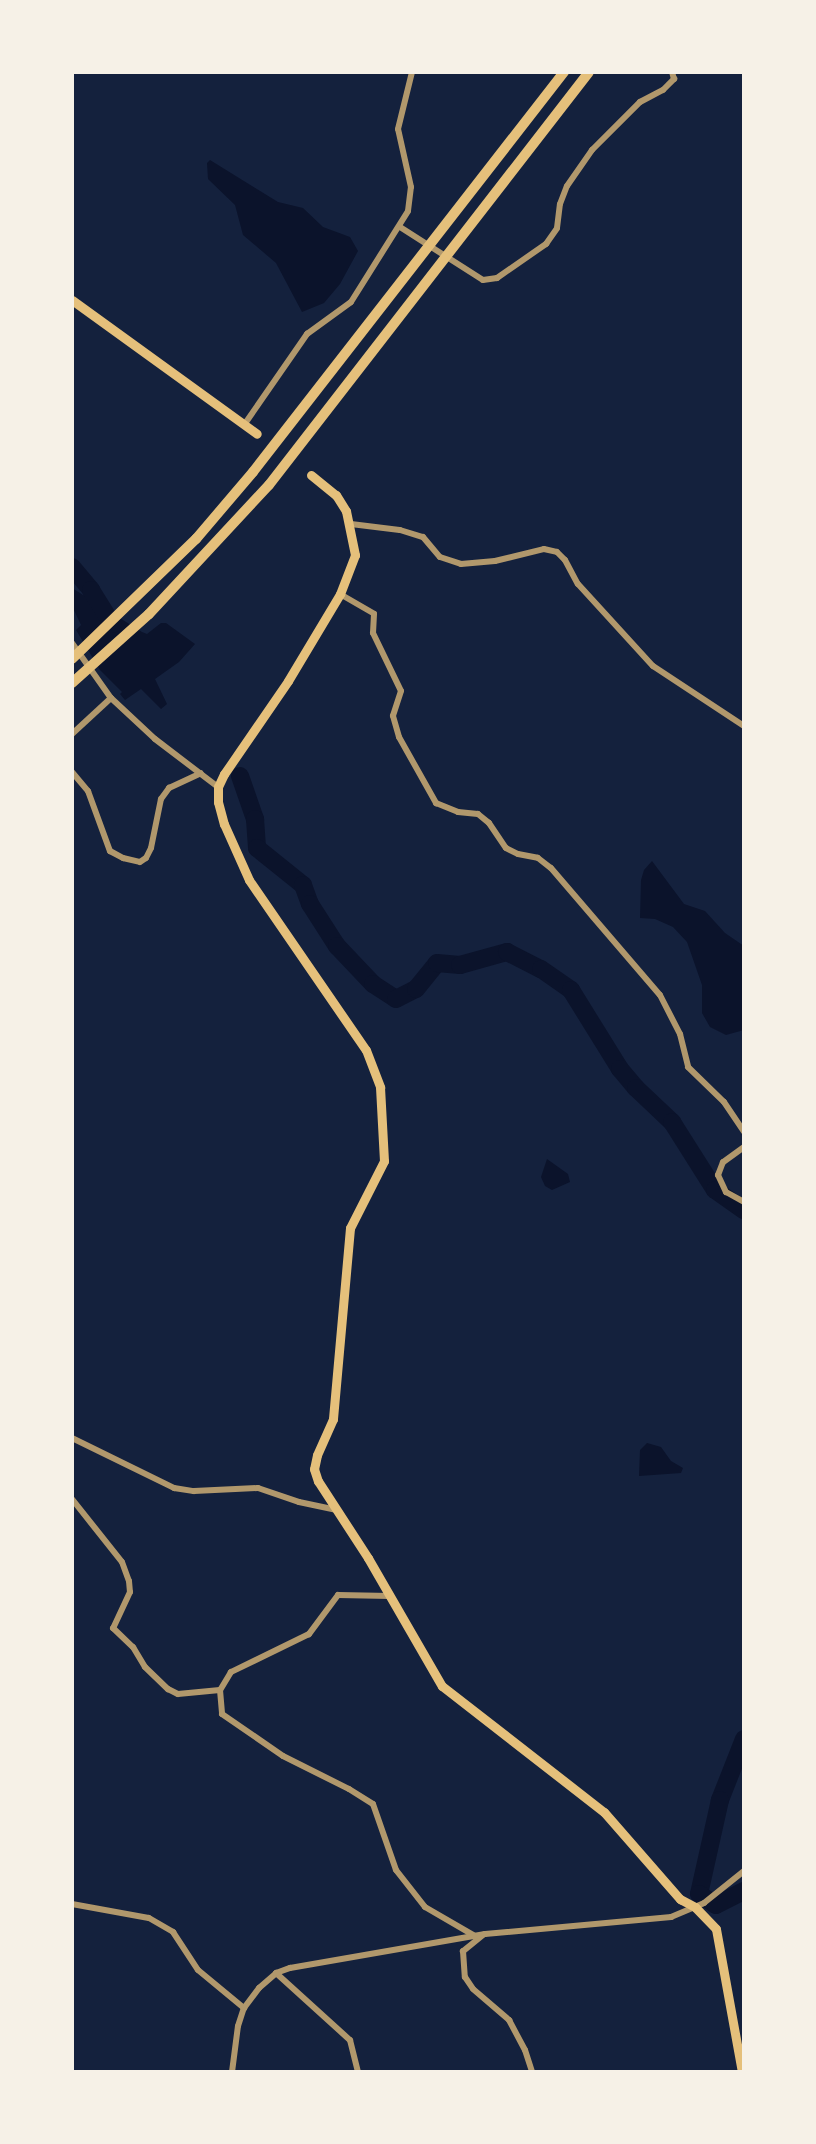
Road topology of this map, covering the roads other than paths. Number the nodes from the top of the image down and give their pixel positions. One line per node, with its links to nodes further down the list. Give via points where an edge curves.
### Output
1 (412, 72): 5 (street, via 398,129 411,187 408,212)
2 (564, 72): 13 (highway, via 253,472 195,539)
3 (589, 72): 14 (highway, via 268,485 149,614)
4 (672, 72): 5 (street, via 674,79 663,90 640,103 592,150 567,186 557,228 545,244 497,278 483,281)
5 (400, 228): 7 (street, via 351,302 307,334)
6 (72, 300): 7 (main road)
7 (244, 425): 8 (main road)
8 (257, 435)
9 (311, 475): 10 (main road, via 336,495)
10 (351, 524): 11 (main road, via 355,555); 16 (street, via 423,537 440,557 461,564 544,549 557,552 578,584 653,666)
11 (341, 594): 20 (main road); 21 (street, via 374,614 373,633 401,691 393,716 399,737 436,803 478,814 506,848 538,858 551,868 660,995 680,1034 688,1067 724,1102)
12 (72, 643): 15 (street)
13 (72, 659)
14 (72, 683)
15 (111, 698): 17 (street); 19 (street)
16 (744, 726)
17 (72, 734)
18 (72, 772): 19 (street, via 88,791 110,851 140,862 151,848 161,799 169,788)
19 (201, 773): 20 (street)
20 (218, 787): 26 (main road, via 224,824 249,880 366,1050 380,1087 384,1161 351,1228 333,1419 314,1469)
21 (744, 1132)
22 (744, 1147): 23 (street, via 723,1163 718,1175 726,1192)
23 (744, 1202)
24 (72, 1438): 26 (street, via 174,1488 258,1488)
25 (72, 1499): 28 (street, via 122,1562 129,1581 130,1592 113,1628 168,1689 177,1694)
26 (333, 1509): 27 (main road)
27 (390, 1596): 28 (street, via 338,1595 309,1634 231,1672); 31 (main road, via 442,1686 604,1812 680,1899)
28 (220, 1690): 33 (street, via 222,1714 283,1756 373,1804 396,1870 425,1907)
29 (744, 1871): 31 (street)
30 (72, 1904): 35 (street, via 149,1918 173,1932 198,1970)
31 (699, 1905): 32 (street, via 671,1917); 39 (main road, via 716,1929)
32 (485, 1934): 33 (street); 38 (street, via 463,1951 465,1977 509,2020)
33 (475, 1936): 34 (street)
34 (276, 1973): 35 (street); 37 (street, via 350,2040)
35 (244, 2008): 36 (street)
36 (232, 2072)
37 (358, 2072)
38 (532, 2072)
39 (742, 2072)

